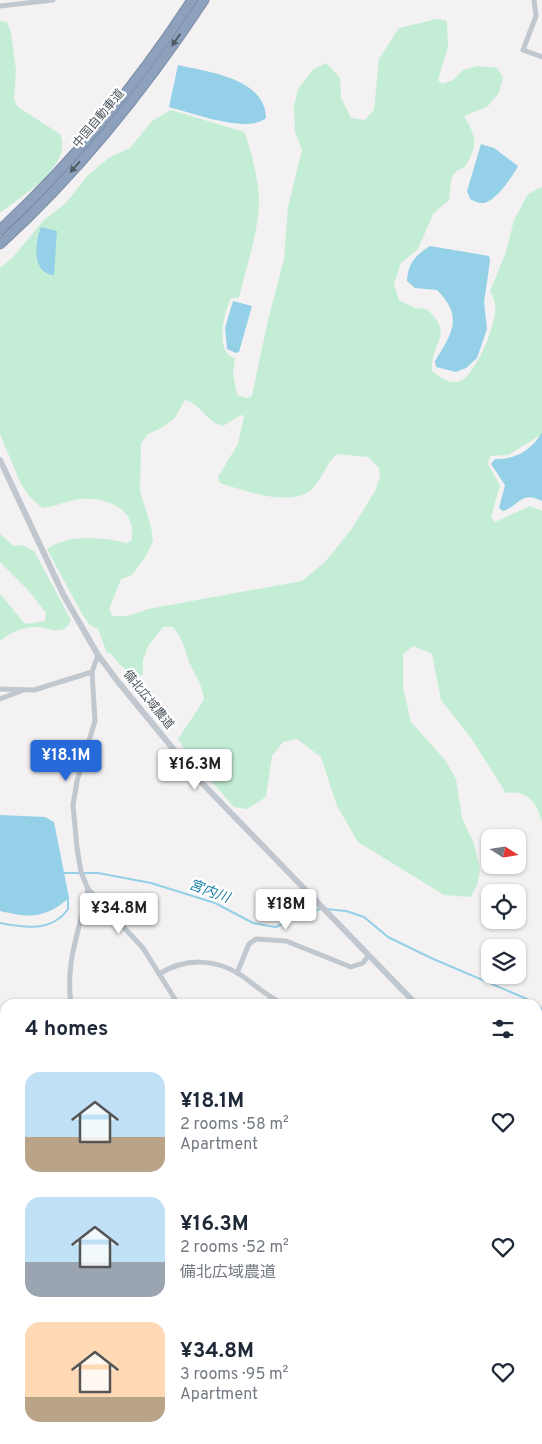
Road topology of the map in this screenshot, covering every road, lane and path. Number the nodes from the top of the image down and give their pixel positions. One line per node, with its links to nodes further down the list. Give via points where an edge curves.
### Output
1 (53, 0): 5 (street)
2 (192, 0): 8 (highway, 中国自動車道, via 90,136)
3 (204, 0): 9 (highway, 中国自動車道, one-way to 9, via 166,55 96,144)
4 (534, 0): 7 (street, via 536,16 523,50)
5 (24, 1): 6 (street)
6 (0, 6)
7 (542, 58)
8 (0, 230)
9 (0, 244)
10 (0, 460): 11 (street, 備北広域農道, via 64,596)
11 (98, 656): 12 (street); 17 (street, 備北広域農道, via 198,779)
12 (92, 672): 14 (street); 16 (street, via 96,721 73,805 77,848)
13 (0, 689): 14 (street)
14 (22, 691): 15 (street)
15 (0, 699)
16 (88, 888): 19 (street, via 127,929); 20 (street, via 73,944 69,973)
17 (368, 956): 18 (street, via 358,966 351,967 286,941 256,939 249,944); 23 (street, 備北広域農道)
18 (237, 973): 19 (street, via 193,961); 22 (street)
19 (160, 974): 21 (street)
20 (71, 999)
21 (175, 999)
22 (276, 999)
23 (411, 999)

